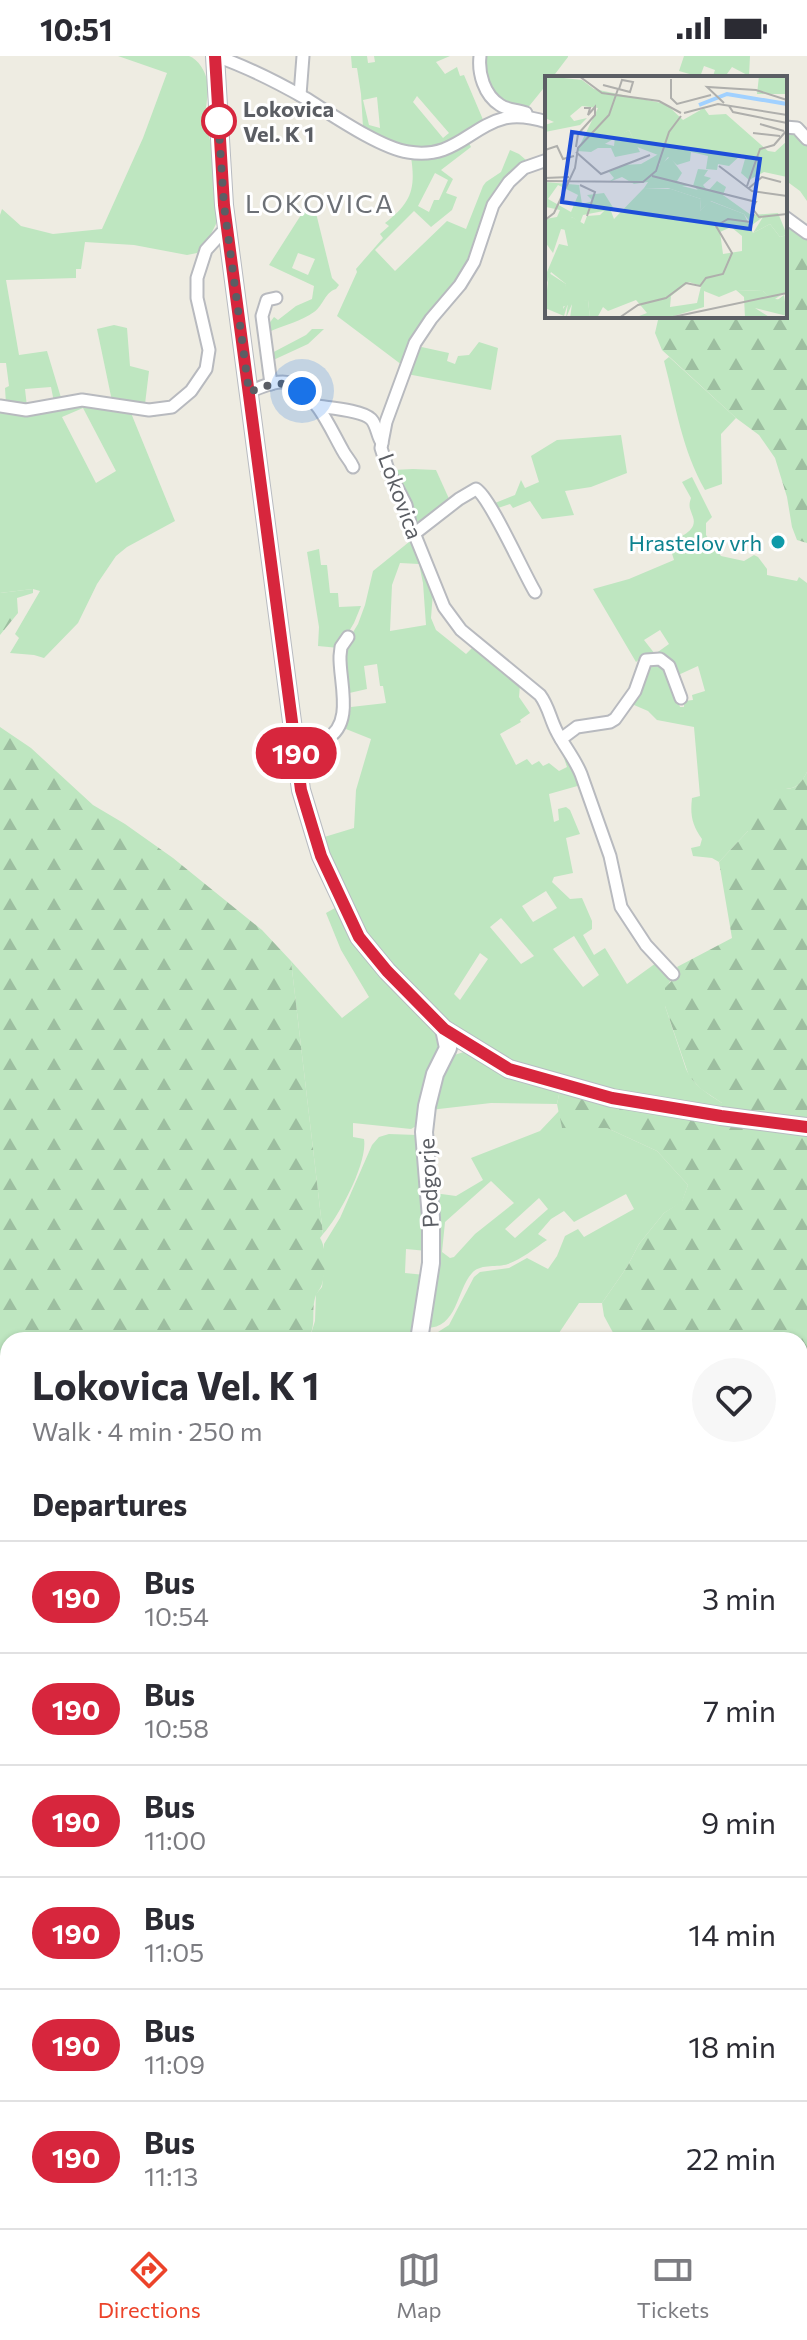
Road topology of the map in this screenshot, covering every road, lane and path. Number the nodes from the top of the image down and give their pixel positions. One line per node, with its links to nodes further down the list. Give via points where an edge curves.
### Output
1 (216, 56): 4 (street); 10 (main road)
2 (303, 56): 4 (street)
3 (480, 56): 5 (street, via 480,75 496,102)
4 (300, 95): 5 (street, via 407,152 449,148 508,117)
5 (544, 121)
6 (787, 127): 7 (street, via 797,128)
7 (807, 139)
8 (545, 161): 17 (street, Lokovica, via 524,168 493,205 474,262 415,343)
9 (787, 218): 11 (street)
10 (227, 227): 14 (main road); 15 (street, via 206,250 197,278 209,350 206,369 172,407 149,410 82,400 26,410)
11 (807, 233)
12 (276, 298): 13 (street, via 267,300 262,316)
13 (271, 384): 14 (street); 16 (street, via 293,384)
14 (249, 392): 23 (main road)
15 (0, 406)
16 (317, 406): 17 (street, via 371,418); 18 (street)
17 (382, 443): 19 (street, Lokovica, via 383,458)
18 (353, 467)
19 (414, 534): 20 (street, via 476,489); 24 (street, Lokovica, via 451,619 540,695)
20 (535, 592)
21 (348, 637): 23 (street, via 340,656 343,713 333,735 326,739)
22 (681, 698): 24 (street, via 669,666 660,659 646,660 635,691 615,719 577,727)
23 (293, 729): 26 (main road, via 301,790 342,904 359,937)
24 (561, 739): 25 (street, Lokovica, via 581,774 610,856 621,907)
25 (673, 974)
26 (444, 1029): 27 (main road, via 509,1069 612,1098); 28 (main road, Podgorje, via 448,1048 435,1074 424,1132 431,1263)
27 (807, 1127)
28 (420, 1332)

